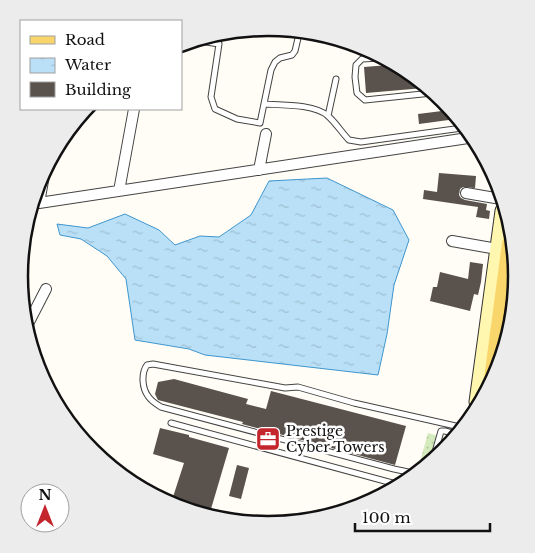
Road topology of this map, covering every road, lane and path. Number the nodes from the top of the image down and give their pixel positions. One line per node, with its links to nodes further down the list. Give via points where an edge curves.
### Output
1 (298, 39): 7 (lane, via 292,55 275,62)
2 (213, 43): 3 (lane)
3 (219, 44): 7 (lane, via 211,97 215,109 237,119 260,123)
4 (368, 59): 6 (lane, via 362,59 356,65 355,77 357,93 365,100)
5 (336, 80): 9 (lane)
6 (423, 94)
7 (264, 104): 9 (lane, via 307,107)
8 (134, 110): 14 (street)
9 (328, 116): 10 (lane, via 349,140 361,142)
10 (457, 129)
11 (266, 134): 13 (street)
12 (464, 139): 13 (street)
13 (259, 170): 14 (street)
14 (120, 191): 17 (street)
15 (466, 193): 16 (street)
16 (495, 198)
17 (39, 202)
18 (452, 241): 19 (street)
19 (504, 246): 22 (main road)
20 (46, 289): 21 (street)
21 (31, 318)
22 (489, 357): 23 (main road); 24 (street)
23 (490, 365)
24 (481, 386)
25 (170, 423): 30 (lane)
26 (456, 426): 29 (lane, via 298,387 285,388 153,364 144,369 147,396 161,406)
27 (450, 432): 28 (lane, via 441,431)
28 (437, 446)
29 (407, 472)
30 (390, 482)

